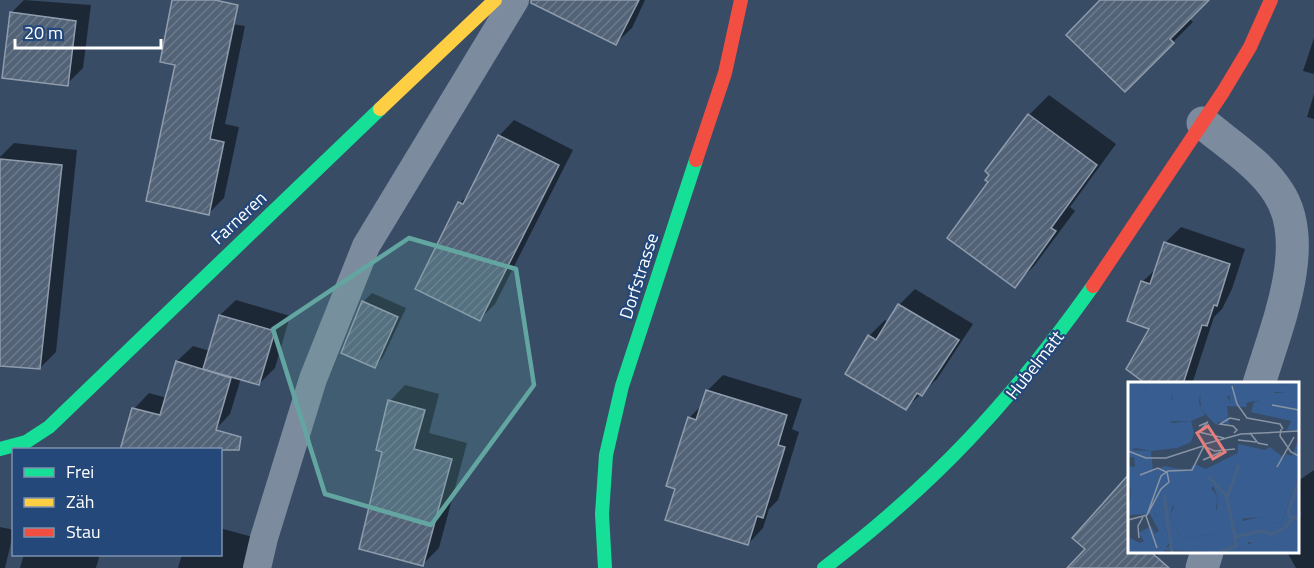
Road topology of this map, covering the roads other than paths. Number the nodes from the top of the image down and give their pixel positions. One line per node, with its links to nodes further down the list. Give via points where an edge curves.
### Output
1 (495, 0): 7 (street, Farneren, via 49,427 33,439)
2 (515, 0): 9 (lane, via 366,246 313,379)
3 (741, 0): 10 (street, Dorfstrasse, via 725,73 622,386 606,455 602,514)
4 (1271, 0): 5 (street, Hubelmatt, via 1260,28)
5 (1203, 123): 6 (street, via 1260,171 1278,192 1288,214 1292,270); 11 (street, Hubelmatt, via 1101,276 1013,393 969,442)
6 (1260, 382)
7 (0, 449)
8 (1207, 553): 12 (street)
9 (257, 568)
10 (605, 568)
11 (824, 568)
12 (1202, 568)

